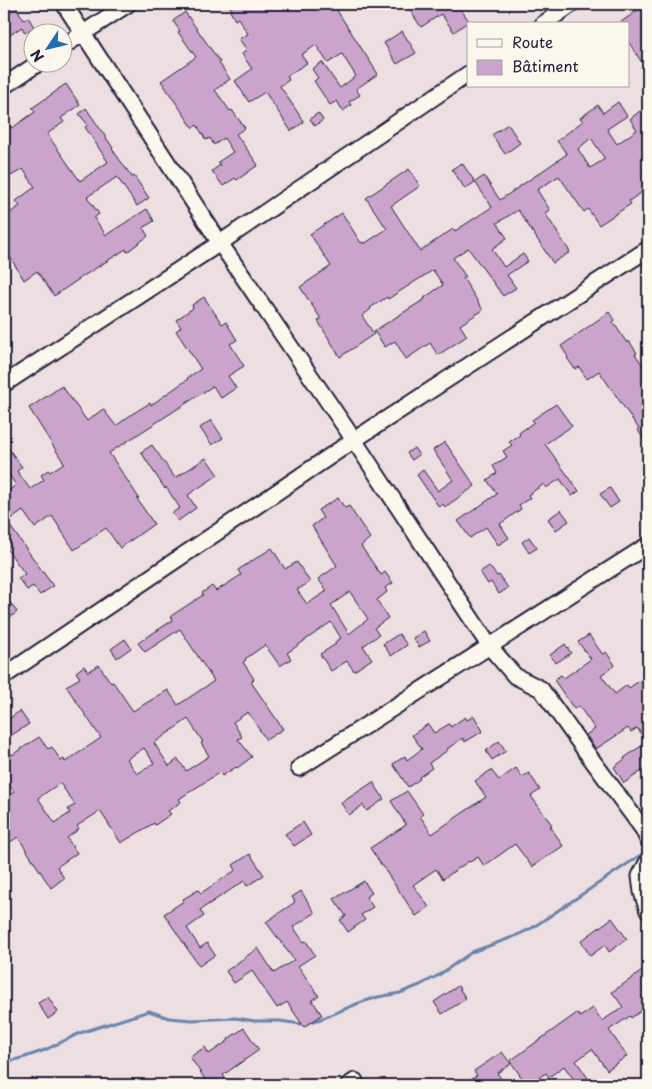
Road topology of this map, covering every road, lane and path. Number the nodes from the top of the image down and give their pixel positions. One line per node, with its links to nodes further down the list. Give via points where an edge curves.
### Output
1 (64, 4): 5 (street)
2 (128, 4): 5 (street)
3 (572, 4): 4 (street)
4 (546, 22)
5 (84, 33): 6 (street); 10 (street)
6 (72, 41)
7 (25, 72): 9 (street)
8 (467, 75): 10 (street)
9 (4, 86)
10 (220, 243): 12 (street); 13 (street)
11 (648, 249): 13 (street)
12 (4, 384)
13 (354, 440): 15 (street); 16 (street)
14 (648, 546): 15 (street)
15 (490, 647): 17 (street); 18 (street, via 516,676 542,689)
16 (4, 676)
17 (299, 768)
18 (648, 840)
19 (648, 861): 20 (street, via 640,876)
20 (648, 911)

